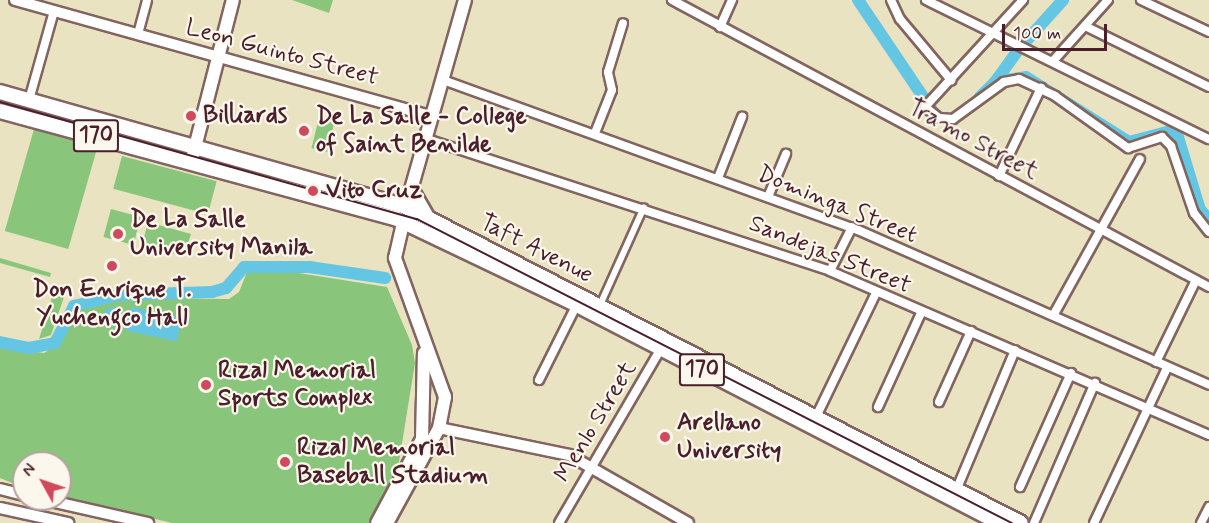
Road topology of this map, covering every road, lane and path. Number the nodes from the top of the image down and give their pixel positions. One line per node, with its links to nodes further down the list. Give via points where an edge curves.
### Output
1 (15, 0): 12 (street, Leon Guinto Street)
2 (147, 0): 19 (street)
3 (233, 0): 20 (main road)
4 (465, 0): 22 (main road)
5 (672, 0): 16 (street, Tramo Street)
6 (732, 0): 16 (street)
7 (891, 0): 23 (street, via 900,19)
8 (926, 0): 18 (street)
9 (1023, 0): 18 (street)
10 (1108, 0): 15 (street)
11 (1140, 0): 17 (street)
12 (31, 2): 13 (street, Leon Guinto Street)
13 (54, 11): 19 (street, Leon Guinto Street); 27 (street)
14 (623, 23): 33 (street, via 608,72 612,90)
15 (1084, 26): 21 (street); 24 (street)
16 (720, 27): 40 (street, Tramo Street)
17 (1209, 32)
18 (993, 33): 21 (street); 23 (street)
19 (138, 34): 20 (street, Leon Guinto Street)
20 (218, 57): 30 (street, Leon Guinto Street); 36 (main road)
21 (1053, 61): 35 (street)
22 (443, 80): 30 (main road); 33 (street, Dominga Street)
23 (951, 80): 25 (street, via 929,102 948,120 1004,82 1019,79)
24 (1209, 87)
25 (1041, 88): 40 (street); 50 (street, via 1128,148 1166,139 1194,213)
26 (0, 92): 27 (main road, Taft Avenue / 170)
27 (29, 100): 29 (main road, Taft Avenue / 170)
28 (0, 111): 32 (main road, Taft Avenue / 170)
29 (78, 114): 32 (main road); 36 (main road, Taft Avenue / 170)
30 (433, 117): 34 (main road)
31 (742, 117): 41 (street)
32 (75, 131): 39 (main road, Taft Avenue / 170)
33 (595, 133): 41 (street, Dominga Street)
34 (427, 139): 42 (main road); 45 (street, Sandejas Street)
35 (1209, 139)
36 (196, 147): 39 (main road); 44 (main road, Taft Avenue / 170)
37 (786, 154): 43 (street)
38 (1140, 159): 49 (street)
39 (191, 163): 47 (main road, Taft Avenue / 170)
40 (999, 176): 49 (street, Tramo Street)
41 (718, 178): 43 (street, Dominga Street)
42 (412, 191): 44 (main road); 46 (main road)
43 (768, 197): 48 (street, Dominga Street)
44 (406, 207): 46 (main road, Taft Avenue / 170)
45 (644, 207): 51 (street, Sandejas Street); 56 (street)
46 (430, 221): 55 (main road, Taft Avenue / 170)
47 (403, 222): 55 (main road, Taft Avenue / 170); 61 (main road, via 395,258)
48 (852, 227): 51 (street); 58 (street, Dominga Street)
49 (1100, 230): 52 (street, Tramo Street); 58 (street)
50 (1209, 232)
51 (830, 271): 54 (street, Sandejas Street)
52 (1196, 280): 53 (street, Tramo Street); 63 (street)
53 (1209, 287)
54 (876, 293): 57 (street, Sandejas Street); 74 (street)
55 (579, 301): 56 (main road, Taft Avenue / 170); 60 (main road, Taft Avenue / 170); 66 (street)
56 (600, 306): 60 (main road, Taft Avenue / 170)
57 (921, 313): 59 (street, Sandejas Street); 72 (street)
58 (1054, 314): 63 (street, Dominga Street)
59 (971, 331): 62 (street, Sandejas Street); 71 (street)
60 (664, 344): 74 (main road, Taft Avenue / 170); 77 (street, Menlo Street)
61 (424, 349): 69 (main road); 70 (main road)
62 (1015, 350): 65 (street, Sandejas Street); 79 (street)
63 (1156, 362): 64 (street, Dominga Street)
64 (1167, 368): 68 (street, Dominga Street); 73 (street)
65 (1071, 373): 67 (street, Sandejas Street); 78 (street)
66 (539, 380)
67 (1095, 383): 73 (street, Sandejas Street); 91 (street)
68 (1209, 385)
69 (444, 386): 70 (main road); 75 (main road)
70 (426, 388): 75 (main road)
71 (939, 402)
72 (878, 407)
73 (1148, 407): 76 (street, Sandejas Street); 92 (street)
74 (813, 422): 79 (main road, Taft Avenue / 170)
75 (432, 435): 77 (street); 86 (main road); 87 (main road)
76 (1209, 435)
77 (593, 464): 88 (street, Menlo Street); 89 (street)
78 (1020, 487)
79 (952, 493): 83 (main road, Taft Avenue / 170)
80 (72, 506): 85 (street)
81 (1209, 507): 93 (street)
82 (0, 508): 84 (street)
83 (999, 519): 90 (main road, Taft Avenue / 170)
84 (68, 523)
85 (148, 523)
86 (377, 523)
87 (387, 523)
88 (559, 523)
89 (688, 523)
90 (1021, 523)
91 (1034, 523)
92 (1094, 523)
93 (1201, 523)

